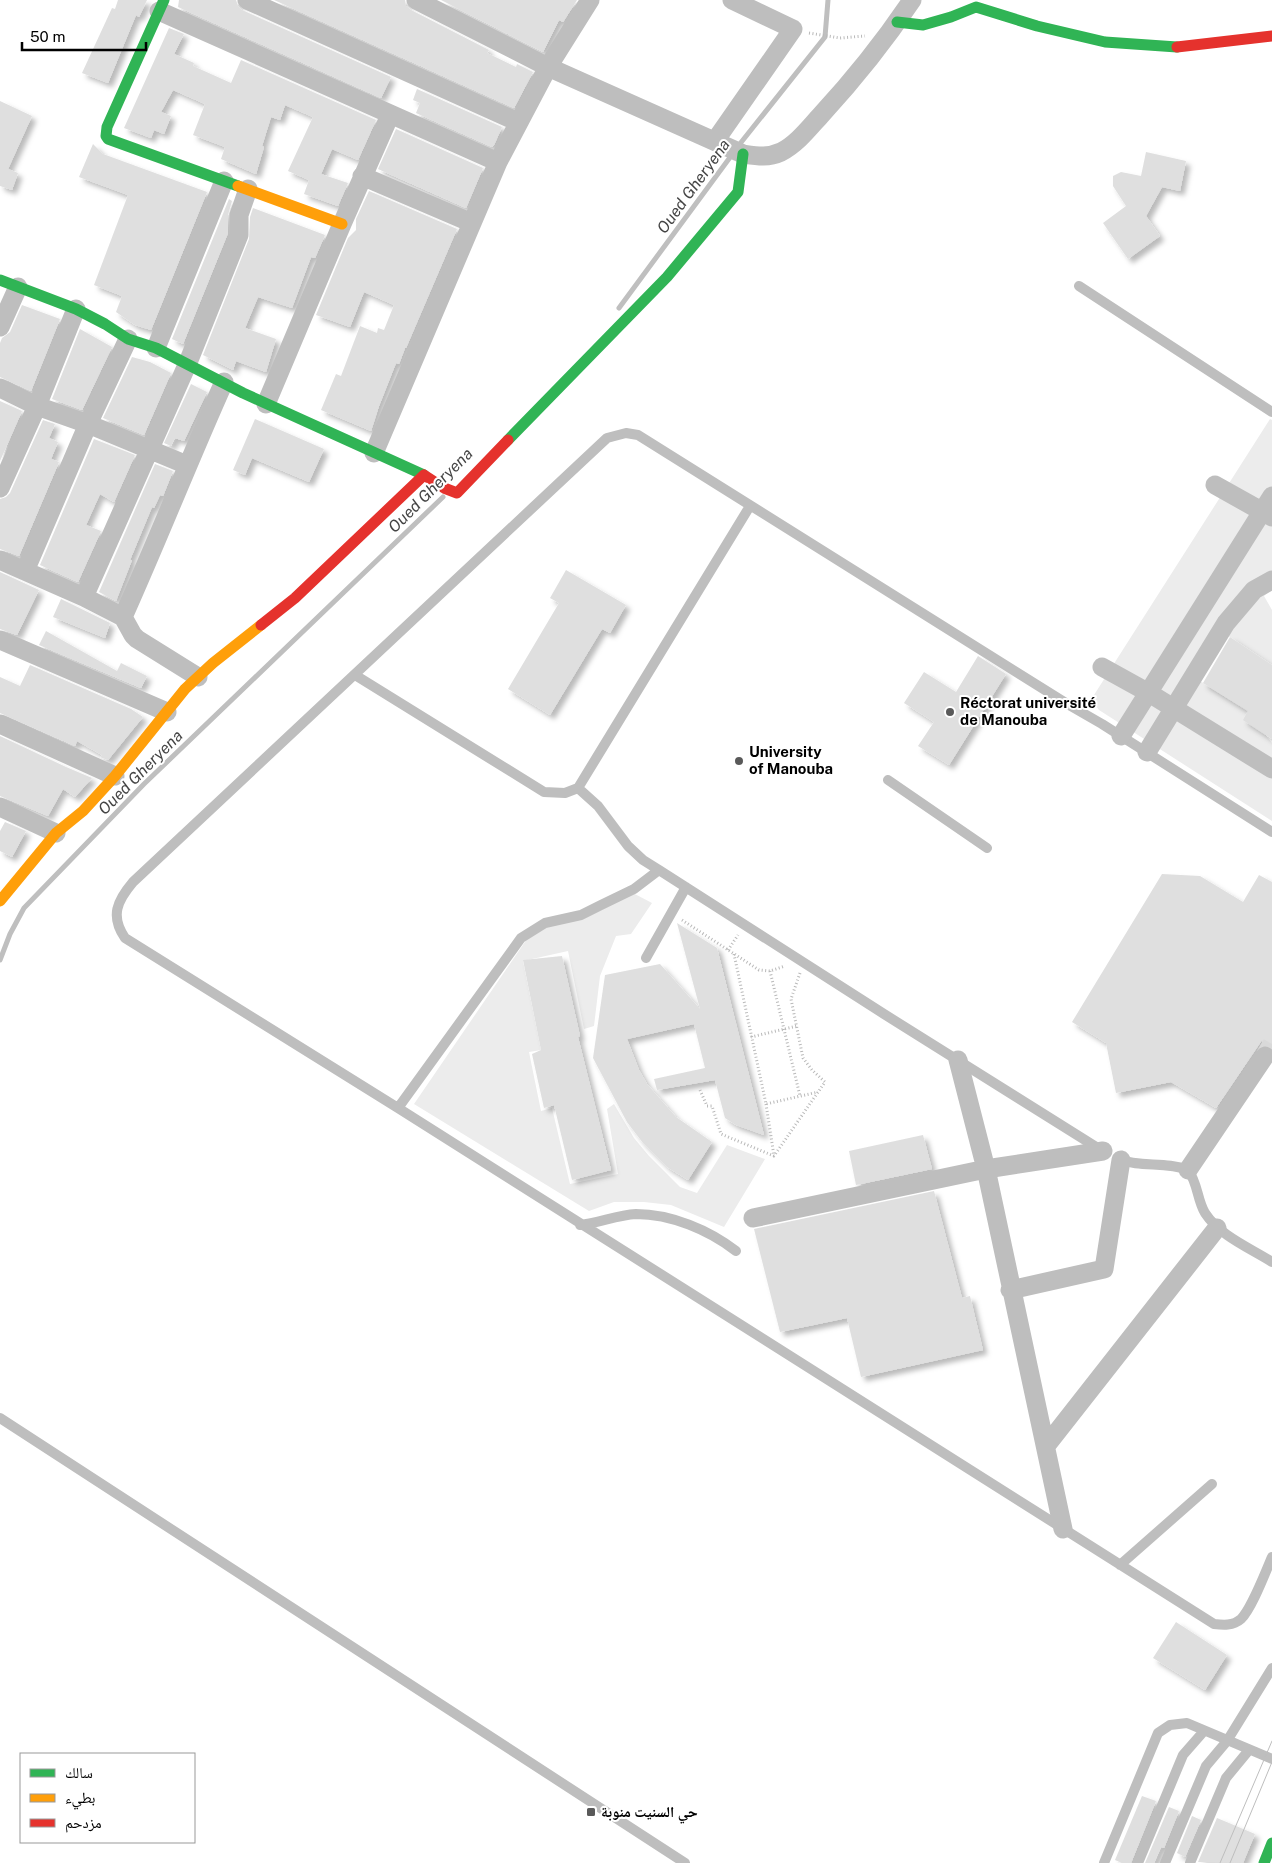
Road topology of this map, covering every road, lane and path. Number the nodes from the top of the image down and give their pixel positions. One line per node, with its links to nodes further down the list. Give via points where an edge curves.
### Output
1 (247, 0): 13 (street)
2 (416, 0): 11 (street)
3 (590, 0): 11 (street)
4 (732, 0): 14 (street, via 793,29)
5 (912, 0): 7 (street)
6 (161, 5): 12 (street); 17 (street, via 107,127 106,136 108,140)
7 (897, 22): 9 (street, via 923,25 976,7 1104,42 1179,47); 14 (street, via 851,83 793,144 764,157)
8 (808, 33): 10 (path)
9 (1272, 36)
10 (840, 38)
11 (548, 67): 13 (street); 14 (street)
12 (390, 115): 15 (street); 16 (street)
13 (518, 122): 15 (street)
14 (729, 148): 38 (street, via 738,192 667,277 457,493)
15 (498, 162): 19 (street)
16 (362, 176): 19 (street); 20 (street)
17 (224, 181): 18 (street); 27 (street)
18 (248, 189): 20 (street); 28 (street, via 239,215 239,235)
19 (472, 223): 36 (street)
20 (342, 224): 31 (street)
21 (0, 280): 22 (street)
22 (18, 286): 24 (street); 25 (street)
23 (1079, 286): 33 (lane)
24 (76, 310): 26 (street); 32 (street)
25 (0, 327)
26 (128, 339): 27 (street); 34 (street)
27 (156, 348): 28 (street)
28 (187, 365): 29 (street); 35 (street)
29 (224, 382): 31 (street); 37 (street)
30 (0, 388): 32 (street)
31 (266, 404): 36 (street)
32 (37, 406): 34 (street); 40 (street)
33 (1272, 412)
34 (88, 424): 35 (street); 44 (street)
35 (149, 450): 37 (street); 46 (street)
36 (374, 453): 38 (street)
37 (187, 465): 47 (street, via 162,532)
38 (424, 475): 51 (street, via 295,598)
39 (1215, 485): 42 (street)
40 (0, 488)
41 (750, 506): 50 (lane, via 638,435 626,433 607,438); 56 (lane); 61 (lane)
42 (1269, 508): 52 (street)
43 (0, 560): 44 (street)
44 (25, 570): 46 (street)
45 (1272, 580): 53 (street, via 1254,590 1226,623)
46 (84, 597): 47 (street)
47 (124, 617): 51 (street, via 136,639)
48 (0, 640): 54 (street)
49 (1102, 667): 52 (street)
50 (355, 674): 61 (lane, via 544,792 565,793); 84 (lane, via 133,882 122,895 117,927 125,938)
51 (198, 677): 54 (street)
52 (1149, 692): 53 (street); 56 (street)
53 (1173, 709): 57 (street); 58 (street)
54 (167, 712): 59 (street)
55 (0, 724): 59 (street)
56 (1122, 736): 57 (lane)
57 (1147, 752): 63 (lane)
58 (1272, 769)
59 (115, 776): 64 (street, via 78,816)
60 (888, 780): 65 (lane)
61 (578, 788): 66 (lane, via 598,806 628,846)
62 (0, 807): 64 (street)
63 (1272, 832)
64 (56, 833): 68 (street)
65 (987, 848)
66 (659, 870): 67 (lane); 84 (lane, via 634,889 581,915 545,923 521,938)
67 (686, 887): 69 (lane); 79 (lane)
68 (1, 897)
69 (671, 913): 70 (path); 71 (lane)
70 (734, 954): 74 (path, via 759,970); 77 (path)
71 (646, 958)
72 (788, 964): 74 (path)
73 (794, 969): 75 (path, via 801,973 791,999)
74 (770, 971): 76 (path)
75 (797, 1026): 76 (path); 81 (path, via 803,1058 825,1082)
76 (784, 1030): 77 (path); 82 (path)
77 (751, 1037): 83 (path)
78 (1265, 1056): 89 (street)
79 (958, 1060): 85 (lane); 88 (street)
80 (700, 1090): 86 (path, via 707,1106 712,1106 721,1134)
81 (818, 1092): 82 (path); 86 (path)
82 (800, 1096): 83 (path)
83 (766, 1104): 86 (path)
84 (398, 1108): 91 (lane)
85 (1103, 1151): 87 (lane); 88 (street)
86 (774, 1156)
87 (1121, 1160): 89 (lane, via 1168,1164); 95 (street, via 1104,1269)
88 (986, 1169): 90 (street); 95 (street)
89 (1188, 1170): 92 (lane, via 1205,1213)
90 (754, 1218)
91 (580, 1225): 93 (lane, via 636,1214 662,1217 688,1224); 99 (lane)
92 (1218, 1228): 94 (lane); 97 (street)
93 (736, 1251)
94 (1272, 1262)
95 (1010, 1290): 97 (street)
96 (0, 1418): 108 (lane)
97 (1046, 1446): 99 (street)
98 (1212, 1484): 101 (lane)
99 (1063, 1529): 101 (lane)
100 (1272, 1558): 101 (lane, via 1241,1619 1227,1625 1214,1624)
101 (1120, 1566)
102 (1272, 1668): 104 (lane)
103 (1204, 1731): 104 (lane); 109 (lane, via 1187,1723 1170,1725 1158,1733); 110 (lane, via 1182,1755)
104 (1227, 1741): 105 (lane); 111 (lane, via 1206,1766)
105 (1249, 1750): 106 (lane); 112 (lane, via 1226,1778)
106 (1272, 1759)
107 (1272, 1843): 113 (street)
108 (685, 1863)
109 (1104, 1863)
110 (1138, 1863)
111 (1165, 1863)
112 (1190, 1863)
113 (1264, 1863)

